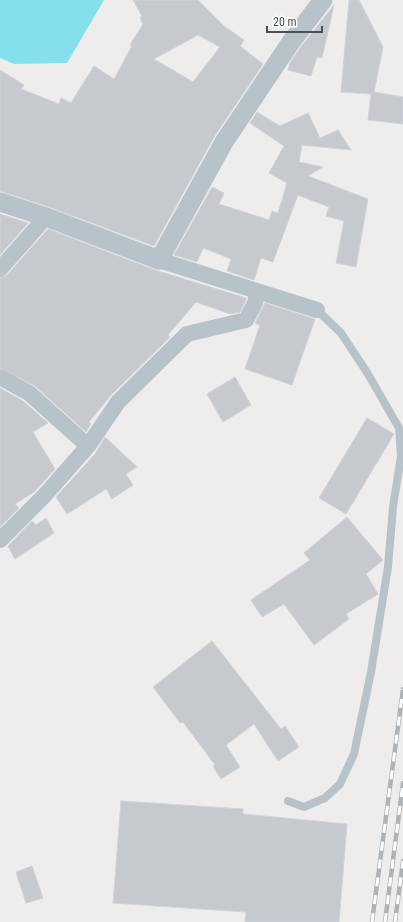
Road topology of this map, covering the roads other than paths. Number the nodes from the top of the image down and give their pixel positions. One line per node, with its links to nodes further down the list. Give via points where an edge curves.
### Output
1 (323, 0): 4 (street, via 291,42 224,142)
2 (0, 202): 3 (street)
3 (46, 217): 4 (street); 5 (street)
4 (159, 260): 6 (street)
5 (3, 261)
6 (257, 292): 7 (street); 9 (street, via 255,303 246,320 187,334 118,402)
7 (317, 310): 11 (lane, via 341,333 399,428 400,456 371,672 354,754 340,784 325,798 304,807)
8 (0, 377): 9 (street, via 29,393)
9 (88, 446): 10 (street, via 45,495)
10 (0, 540)
11 (288, 801)

